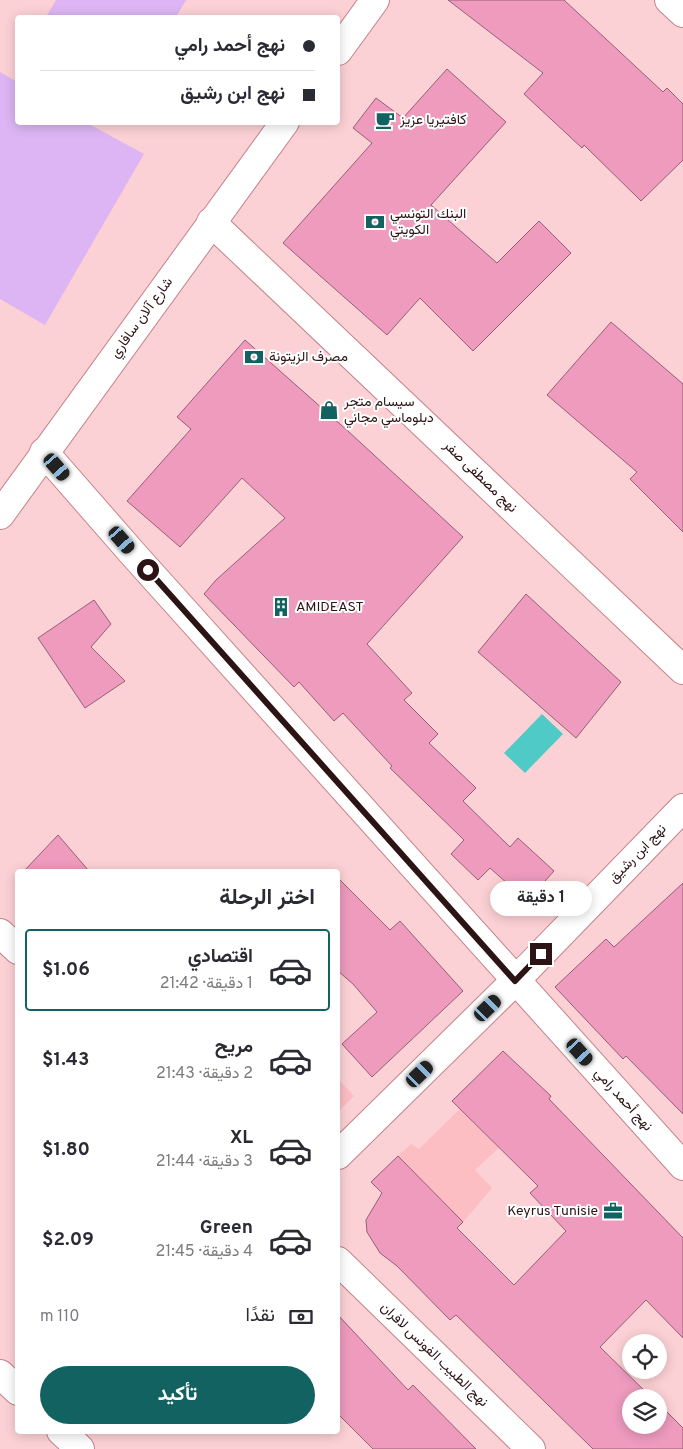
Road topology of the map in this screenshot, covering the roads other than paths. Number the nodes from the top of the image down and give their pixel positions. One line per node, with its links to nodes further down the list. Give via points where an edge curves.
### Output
1 (375, 0): 4 (street)
2 (669, 0): 3 (street)
3 (683, 14)
4 (340, 47)
5 (283, 125): 6 (street, شارع آلان سافاري)
6 (211, 222): 7 (street, شارع آلان سافاري); 9 (street, نهج مصطفى صفر)
7 (44, 452): 8 (street, شارع آلان سافاري); 13 (street, نهج أحمد رامي)
8 (0, 515)
9 (683, 670)
10 (683, 808): 13 (street, نهج ابن رشيق)
11 (0, 933): 12 (street)
12 (15, 947)
13 (515, 981): 14 (street, نهج ابن رشيق); 15 (street, نهج أحمد رامي)
14 (340, 1153)
15 (683, 1166)
16 (340, 1263): 19 (street, نهج الطبيب الفونس لافران)
17 (0, 1374): 18 (street)
18 (15, 1388)
19 (531, 1449)

